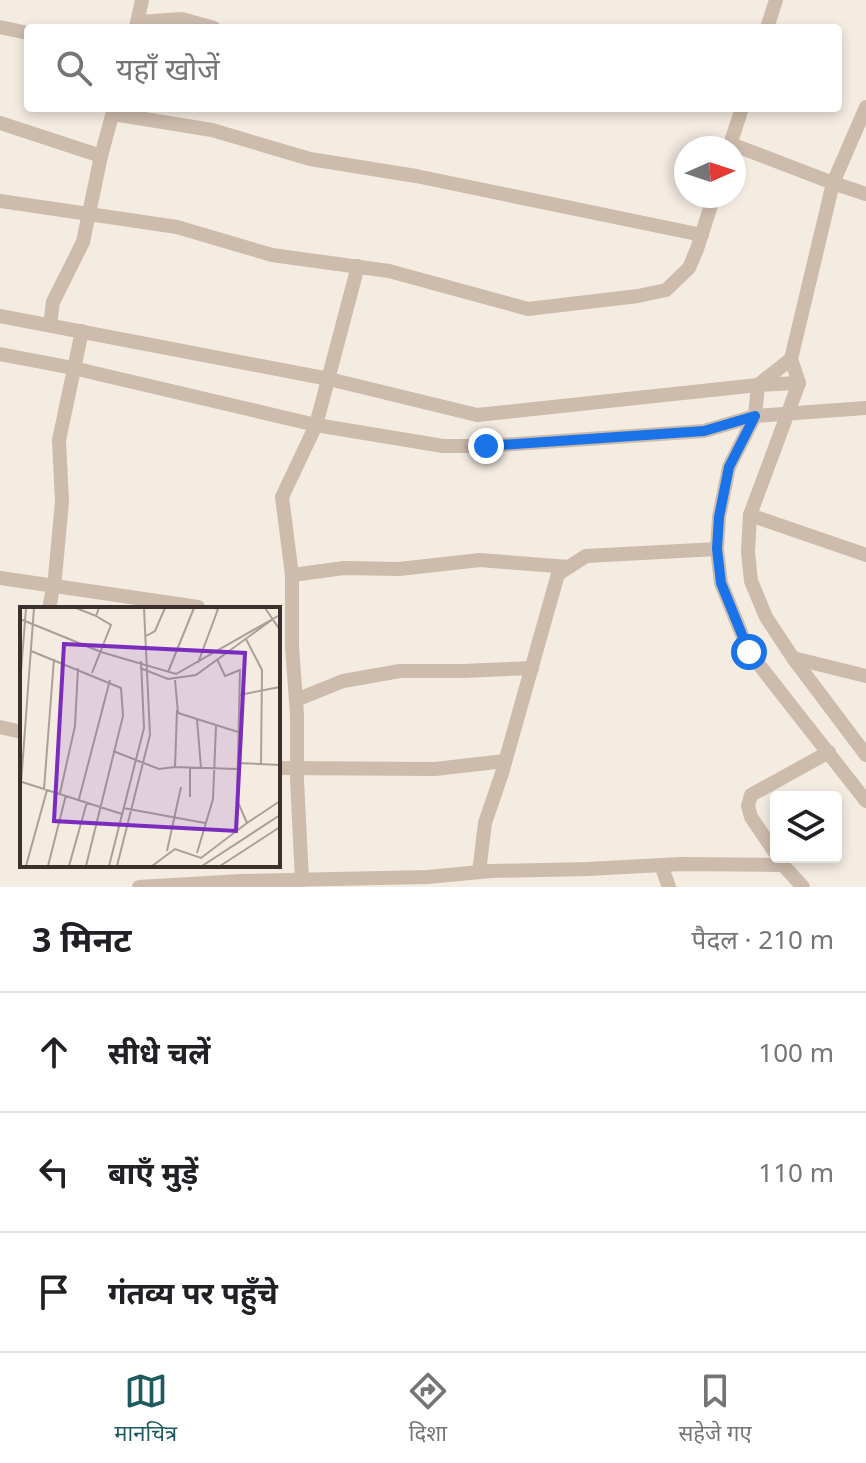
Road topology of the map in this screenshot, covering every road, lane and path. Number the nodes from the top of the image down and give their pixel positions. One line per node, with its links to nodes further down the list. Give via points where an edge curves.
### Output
1 (142, 0): 3 (street)
2 (776, 0): 6 (street)
3 (137, 24)
4 (144, 24): 5 (street, via 182,19)
5 (200, 24)
6 (768, 24)
7 (0, 27): 8 (street)
8 (24, 32)
9 (866, 107): 17 (street)
10 (113, 112): 16 (street)
11 (118, 112): 22 (street, via 212,130 310,159)
12 (741, 112): 14 (street)
13 (0, 123): 16 (street)
14 (733, 136)
15 (746, 152): 17 (street)
16 (101, 156): 21 (street)
17 (833, 183): 18 (street); 28 (street)
18 (866, 194)
19 (0, 201): 21 (street)
20 (710, 208): 22 (street)
21 (89, 215): 23 (street, via 177,227 272,255); 25 (street, via 83,242 53,302)
22 (702, 235): 23 (street, via 689,268 666,290 528,309)
23 (358, 266): 30 (street)
24 (0, 316): 25 (street)
25 (50, 325): 26 (street)
26 (82, 331): 29 (street); 30 (street)
27 (0, 354): 29 (street)
28 (791, 359): 31 (street); 32 (street)
29 (73, 368): 36 (street); 43 (street, via 59,440 62,502)
30 (329, 379): 32 (street, via 477,415); 36 (street)
31 (799, 383): 32 (street); 34 (street)
32 (758, 385): 35 (street)
33 (866, 408): 34 (street)
34 (789, 414): 35 (street); 37 (street)
35 (755, 416): 36 (street, via 704,431 486,446 443,446); 38 (street, via 729,467)
36 (316, 425): 41 (street, via 282,497)
37 (750, 515): 39 (street); 47 (street, via 751,581 766,617)
38 (717, 549): 40 (street, via 586,556); 53 (street, via 721,583 749,652)
39 (866, 555)
40 (569, 567): 41 (street, via 480,560); 48 (street, via 558,574)
41 (292, 575): 46 (street)
42 (0, 578): 43 (street)
43 (53, 587): 44 (street); 45 (street)
44 (49, 607)
45 (198, 607)
46 (285, 647): 50 (street)
47 (793, 658): 49 (street); 54 (street)
48 (532, 668): 50 (street, via 400,671 343,681); 55 (street)
49 (866, 676)
50 (296, 700): 56 (street)
51 (0, 727): 52 (street)
52 (20, 732)
53 (829, 752): 58 (street); 59 (street, via 751,795 751,817)
54 (866, 755)
55 (505, 761): 56 (street, via 435,769); 63 (street, via 485,823)
56 (297, 767): 57 (street); 64 (street)
57 (280, 768)
58 (866, 801)
59 (770, 846)
60 (770, 859): 62 (street)
61 (782, 863): 68 (street)
62 (661, 865): 63 (street); 67 (street)
63 (479, 872): 65 (street)
64 (302, 880): 65 (street); 66 (street)
65 (329, 883)
66 (139, 887)
67 (669, 887)
68 (803, 887)

